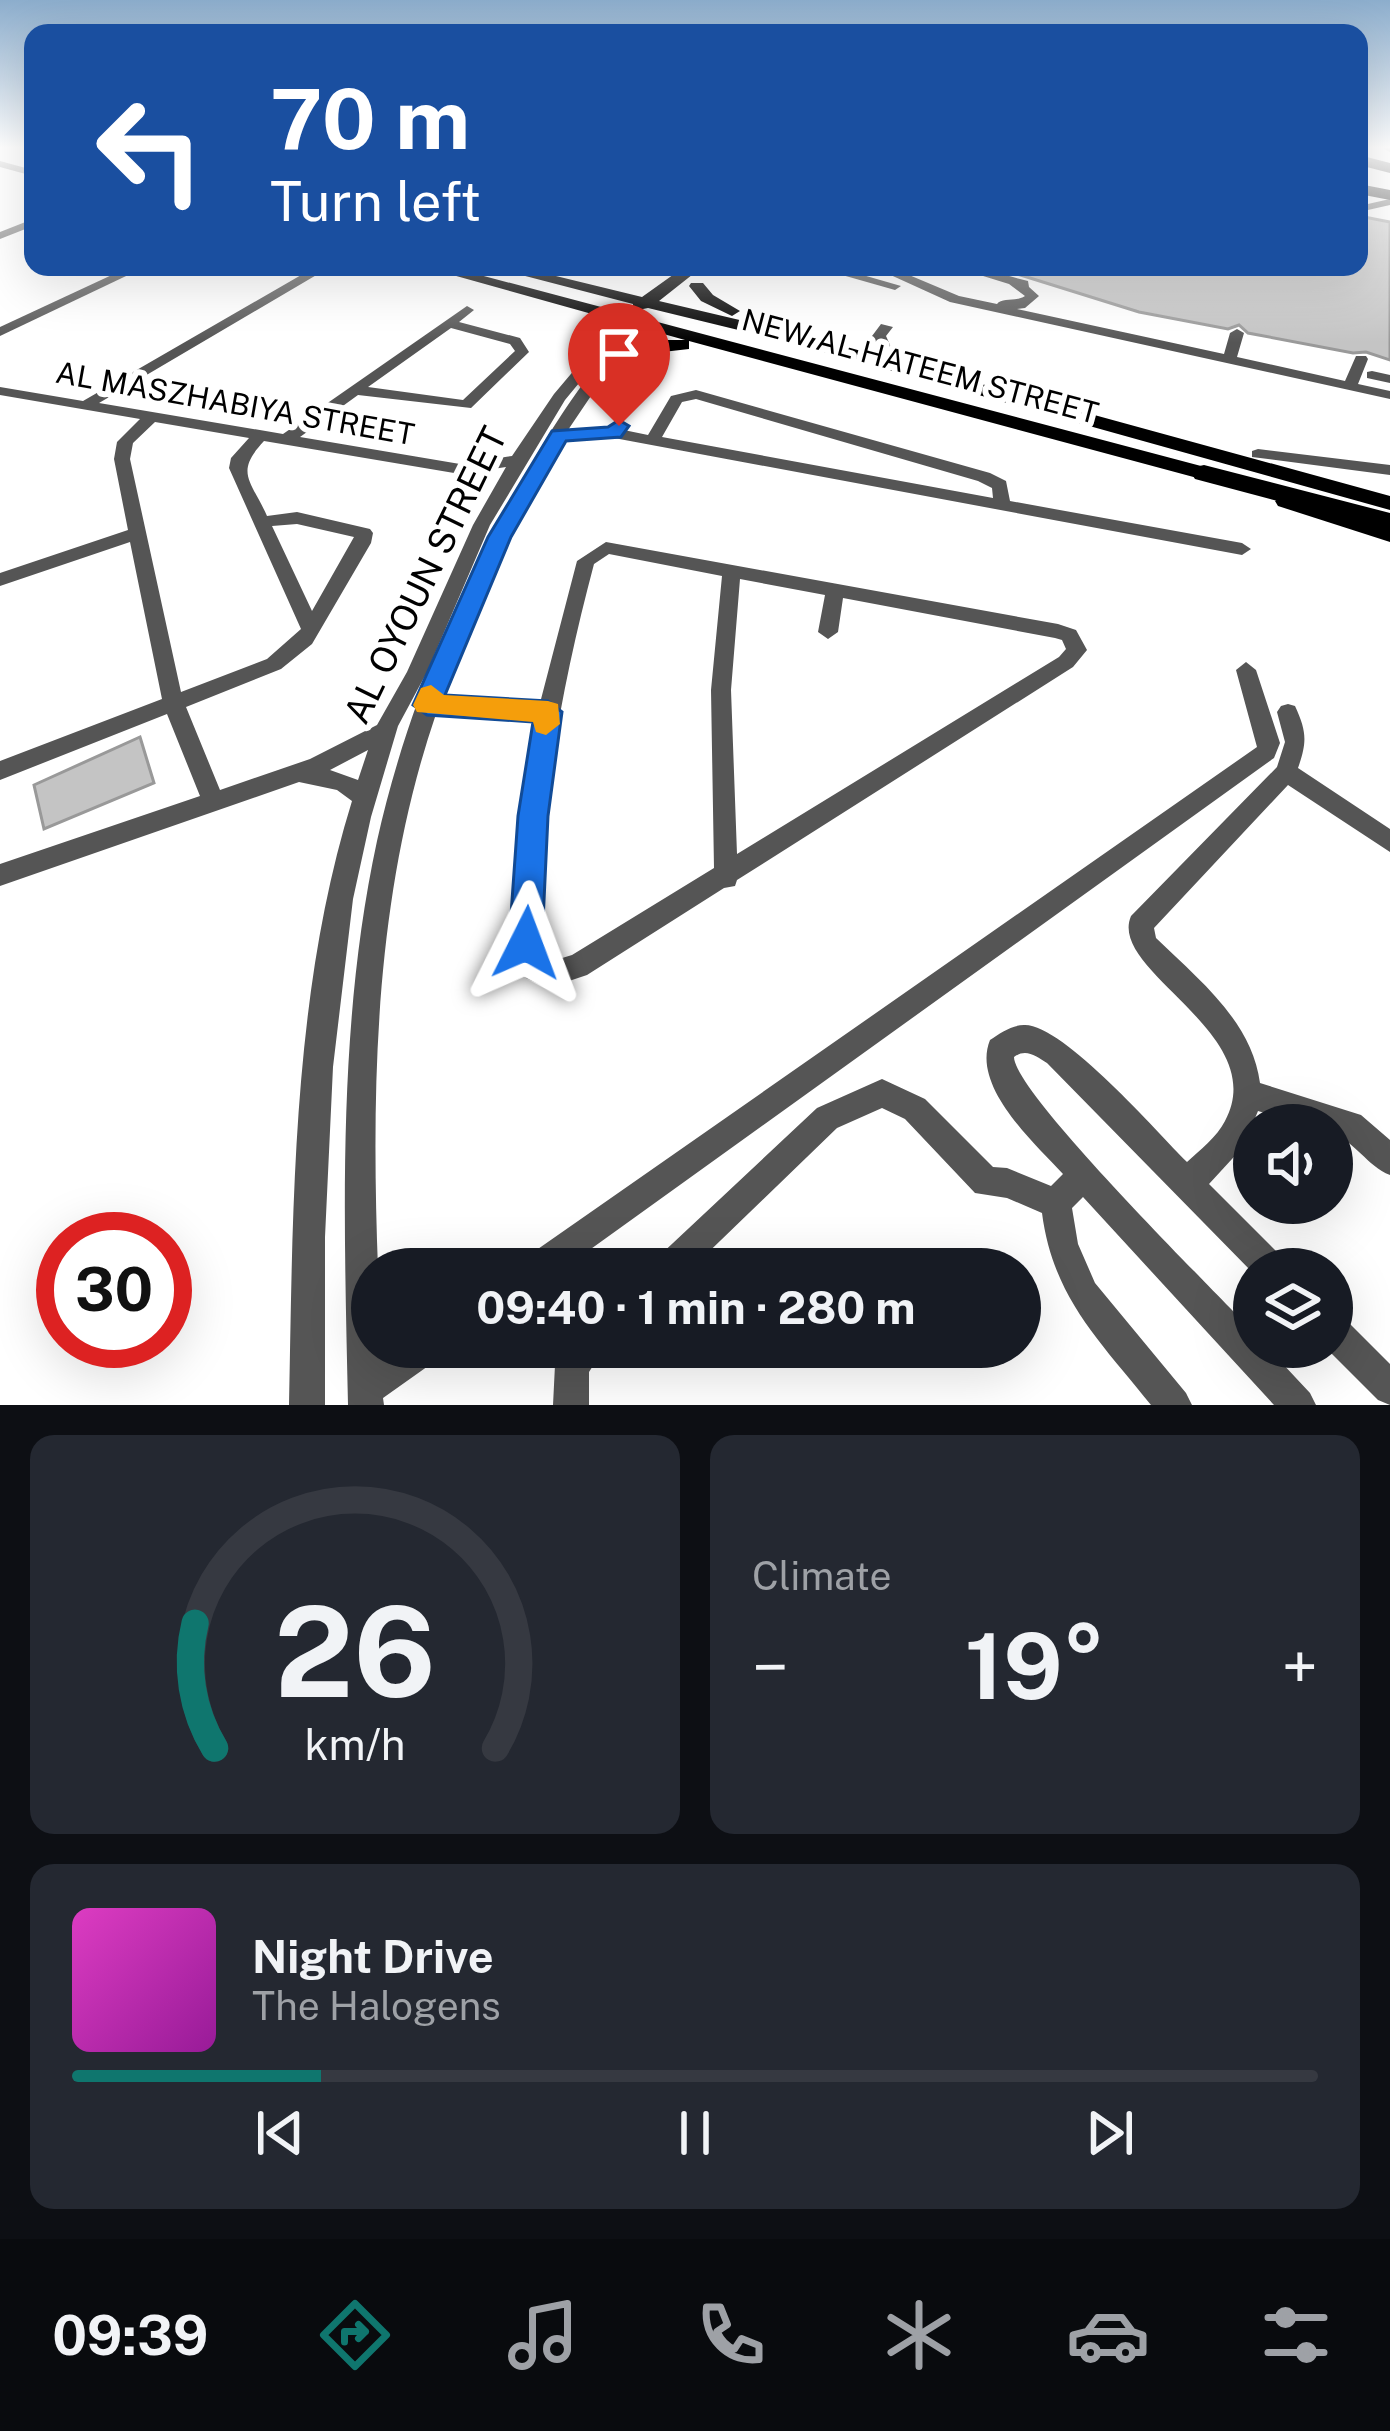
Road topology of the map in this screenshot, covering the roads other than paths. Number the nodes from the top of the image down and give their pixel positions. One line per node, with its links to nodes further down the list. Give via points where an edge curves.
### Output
1 (120, 276): 18 (street)
2 (308, 276): 33 (street)
3 (465, 276): 11 (main road, NEW AL HATEEM STREET)
4 (474, 276): 14 (main road)
5 (542, 276): 12 (main road, NEW AL HATEEM STREET)
6 (650, 276): 12 (main road)
7 (996, 276): 10 (street)
8 (700, 277): 14 (main road, AL OYOUN STREET); 20 (main road, via 713,302)
9 (891, 277): 10 (street, via 993,303 1031,299); 15 (street)
10 (1012, 280): 15 (street, via 1044,298)
11 (516, 290): 14 (main road, NEW AL HATEEM STREET); 21 (main road, via 590,325)
12 (608, 290): 14 (main road, NEW AL HATEEM STREET)
13 (467, 310): 16 (street)
14 (647, 313): 20 (main road, NEW AL HATEEM STREET); 21 (street, AL OYOUN STREET); 22 (main road, NEW AL HATEEM STREET); 26 (main road)
15 (1016, 313): 23 (street)
16 (448, 323): 30 (street); 30 (street, via 514,341 522,352 466,405)
17 (886, 327): 29 (street, via 879,336 885,350)
18 (0, 332)
19 (1237, 333): 23 (street)
20 (797, 339): 26 (main road, NEW AL HATEEM STREET)
21 (611, 347): 22 (main road, via 667,344); 34 (street, AL OYOUN STREET); 42 (street, AL OYOUN STREET, via 559,393)
22 (763, 356): 45 (main road, NEW AL HATEEM STREET)
23 (1230, 358): 28 (street, via 1300,365)
24 (1361, 359): 28 (street)
25 (1372, 375): 27 (street)
26 (932, 380): 29 (main road, NEW AL HATEEM STREET)
27 (1390, 380)
28 (1350, 385): 32 (street)
29 (956, 386): 48 (main road, NEW AL HATEEM STREET)
30 (354, 390): 40 (street)
31 (0, 391): 33 (street, AL MASZHABIYA STREET)
32 (1390, 395)
33 (84, 406): 35 (street, AL MASZHABIYA STREET)
34 (577, 409): 36 (street); 37 (street, AL OYOUN STREET)
35 (151, 417): 38 (street, AL MASZHABIYA STREET); 51 (street, via 122,451)
36 (616, 429): 37 (street); 39 (street)
37 (559, 435): 61 (street, AL OYOUN STREET, via 500,537)
38 (260, 436): 40 (street, AL MASZHABIYA STREET); 49 (street, via 237,468)
39 (655, 436): 47 (street); 47 (street, via 676,399 696,394 993,480 1004,491)
40 (284, 441): 43 (street, AL MASZHABIYA STREET)
41 (1258, 454): 44 (street)
42 (517, 460): 43 (street, AL MASZHABIYA STREET); 46 (street, AL OYOUN STREET)
43 (460, 469): 46 (street, AL MASZHABIYA STREET, via 490,484)
44 (1390, 470)
45 (1204, 473): 50 (highway); 52 (main road, NEW AL HATEEM STREET)
46 (495, 496): 64 (street, AL OYOUN STREET)
47 (1002, 502): 53 (street)
48 (1390, 503)
49 (260, 522): 57 (street); 57 (street, via 298,518 364,532)
50 (1390, 522)
51 (135, 534): 55 (street); 60 (street)
52 (1390, 535)
53 (1242, 548)
54 (732, 570): 56 (street); 62 (street, via 615,548 591,555); 72 (street, via 721,690)
55 (0, 580)
56 (835, 589): 58 (street); 72 (street, via 1058,631 1077,650)
57 (311, 630): 60 (street, via 274,664)
58 (828, 632)
59 (1246, 670): 78 (street, via 1266,752)
60 (173, 702): 65 (street); 69 (street)
61 (427, 705): 62 (street); 85 (street, AL OYOUN STREET, via 398,805 366,1001)
62 (548, 712): 72 (street, via 526,943 535,969 564,974)
63 (1288, 712): 66 (street, via 1296,742)
64 (385, 731): 67 (street); 68 (street, AL OYOUN STREET)
65 (0, 771)
66 (1286, 772): 70 (street); 73 (street, via 1140,924 1145,945 1236,1044)
67 (293, 775): 68 (street, via 343,782); 69 (street)
68 (365, 797): 86 (street, AL OYOUN STREET, via 318,1076)
69 (214, 802): 71 (street)
70 (1390, 842)
71 (0, 875)
72 (726, 878)
73 (1247, 1093): 74 (street, via 1351,1125); 76 (street, via 1238,1128)
74 (1390, 1160)
75 (1084, 1174): 76 (street, via 1010,1093 1000,1050 1014,1039 1033,1037 1057,1053); 77 (street); 89 (street)
76 (1188, 1184): 80 (street)
77 (1056, 1203): 79 (street, via 986,1182 915,1109 882,1093 827,1118); 88 (street, via 1083,1295)
78 (566, 1248)
79 (690, 1248)
80 (1251, 1248)
81 (1353, 1351): 84 (street)
82 (400, 1368): 85 (street)
83 (572, 1368): 87 (street)
84 (1390, 1388)
85 (365, 1397)
86 (307, 1405)
87 (571, 1405)
88 (1174, 1405)
89 (1298, 1405)

